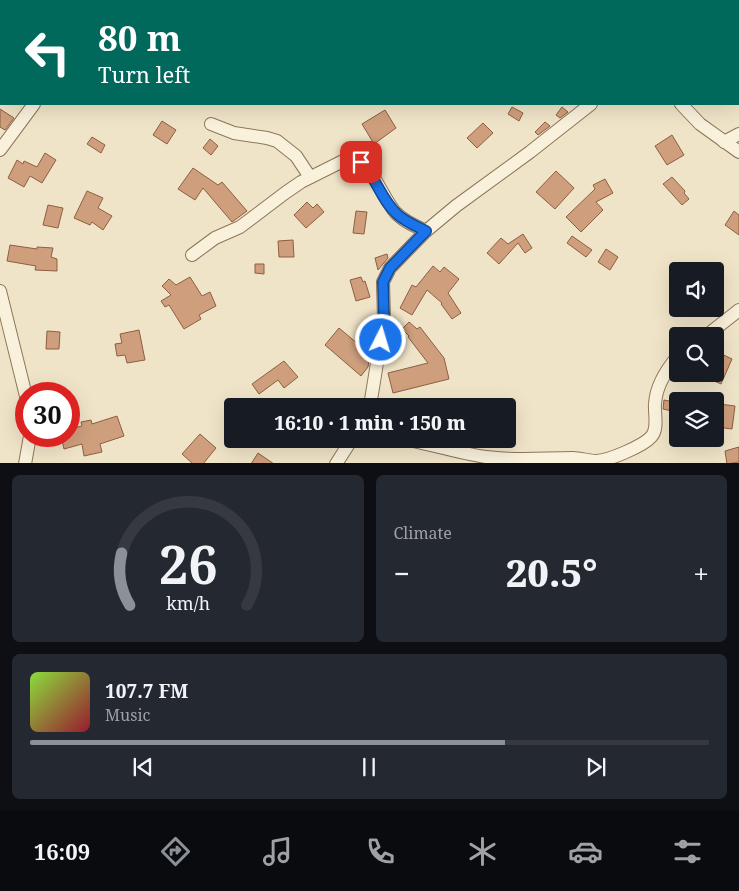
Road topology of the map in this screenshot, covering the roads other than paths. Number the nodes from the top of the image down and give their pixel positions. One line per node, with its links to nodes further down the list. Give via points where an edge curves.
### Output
1 (33, 105): 7 (street)
2 (590, 105): 10 (street)
3 (682, 105): 6 (street)
4 (211, 124): 9 (street, via 234,133 277,141 296,156)
5 (739, 134): 6 (street)
6 (724, 142): 8 (street)
7 (0, 150)
8 (739, 152)
9 (310, 177): 10 (street, via 347,159 355,159 368,168 397,214); 11 (street, via 240,227 215,238)
10 (426, 231): 17 (street, via 390,268 383,282 384,320)
11 (192, 255)
12 (0, 291): 16 (street)
13 (739, 310): 14 (street)
14 (717, 327)
15 (669, 366): 20 (street, via 655,402 652,437 605,460 484,457)
16 (23, 382)
17 (371, 398)
18 (28, 447): 21 (street)
19 (346, 448): 22 (street)
20 (444, 448)
21 (24, 463)
22 (337, 463)

